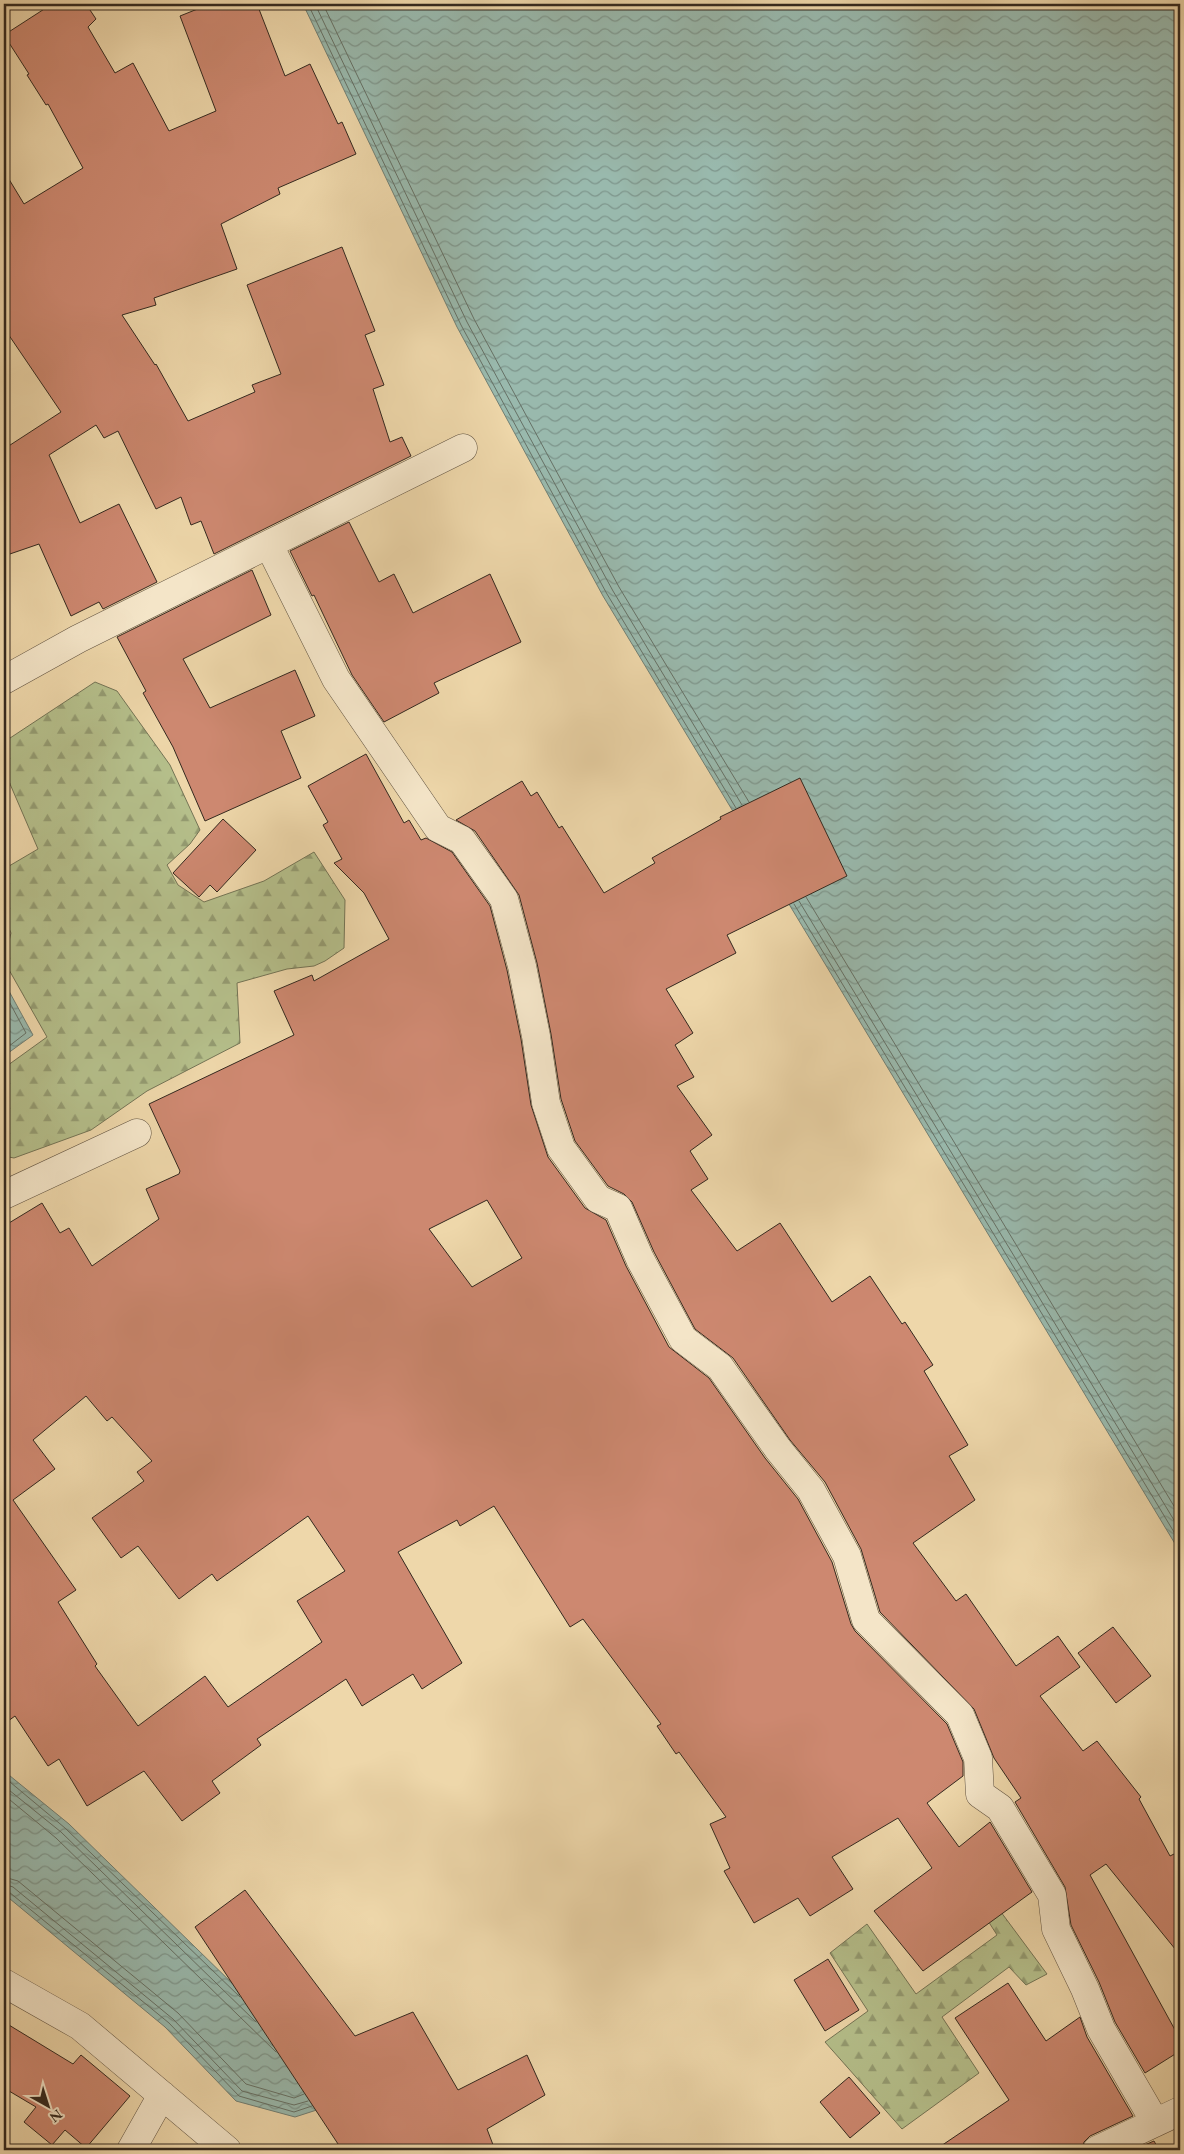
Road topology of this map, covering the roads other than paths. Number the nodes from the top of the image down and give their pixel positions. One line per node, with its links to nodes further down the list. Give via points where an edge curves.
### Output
1 (463, 448): 2 (street)
2 (269, 545): 3 (street, via 78,638); 9 (street, via 336,679 438,828 462,840 504,899 522,966 546,1103 561,1148 598,1199 618,1208 640,1260 683,1339 720,1367 811,1490 847,1556 866,1620 960,1715 978,1758 980,1794 1000,1808 1052,1895 1056,1929 1101,2029)
3 (4, 680)
4 (138, 1133): 5 (street)
5 (4, 1195)
6 (4, 1983): 7 (street, via 80,2026)
7 (162, 2095): 10 (street); 11 (street)
8 (1180, 2111): 9 (street)
9 (1155, 2122): 12 (street)
10 (131, 2150)
11 (227, 2150)
12 (1097, 2150)

